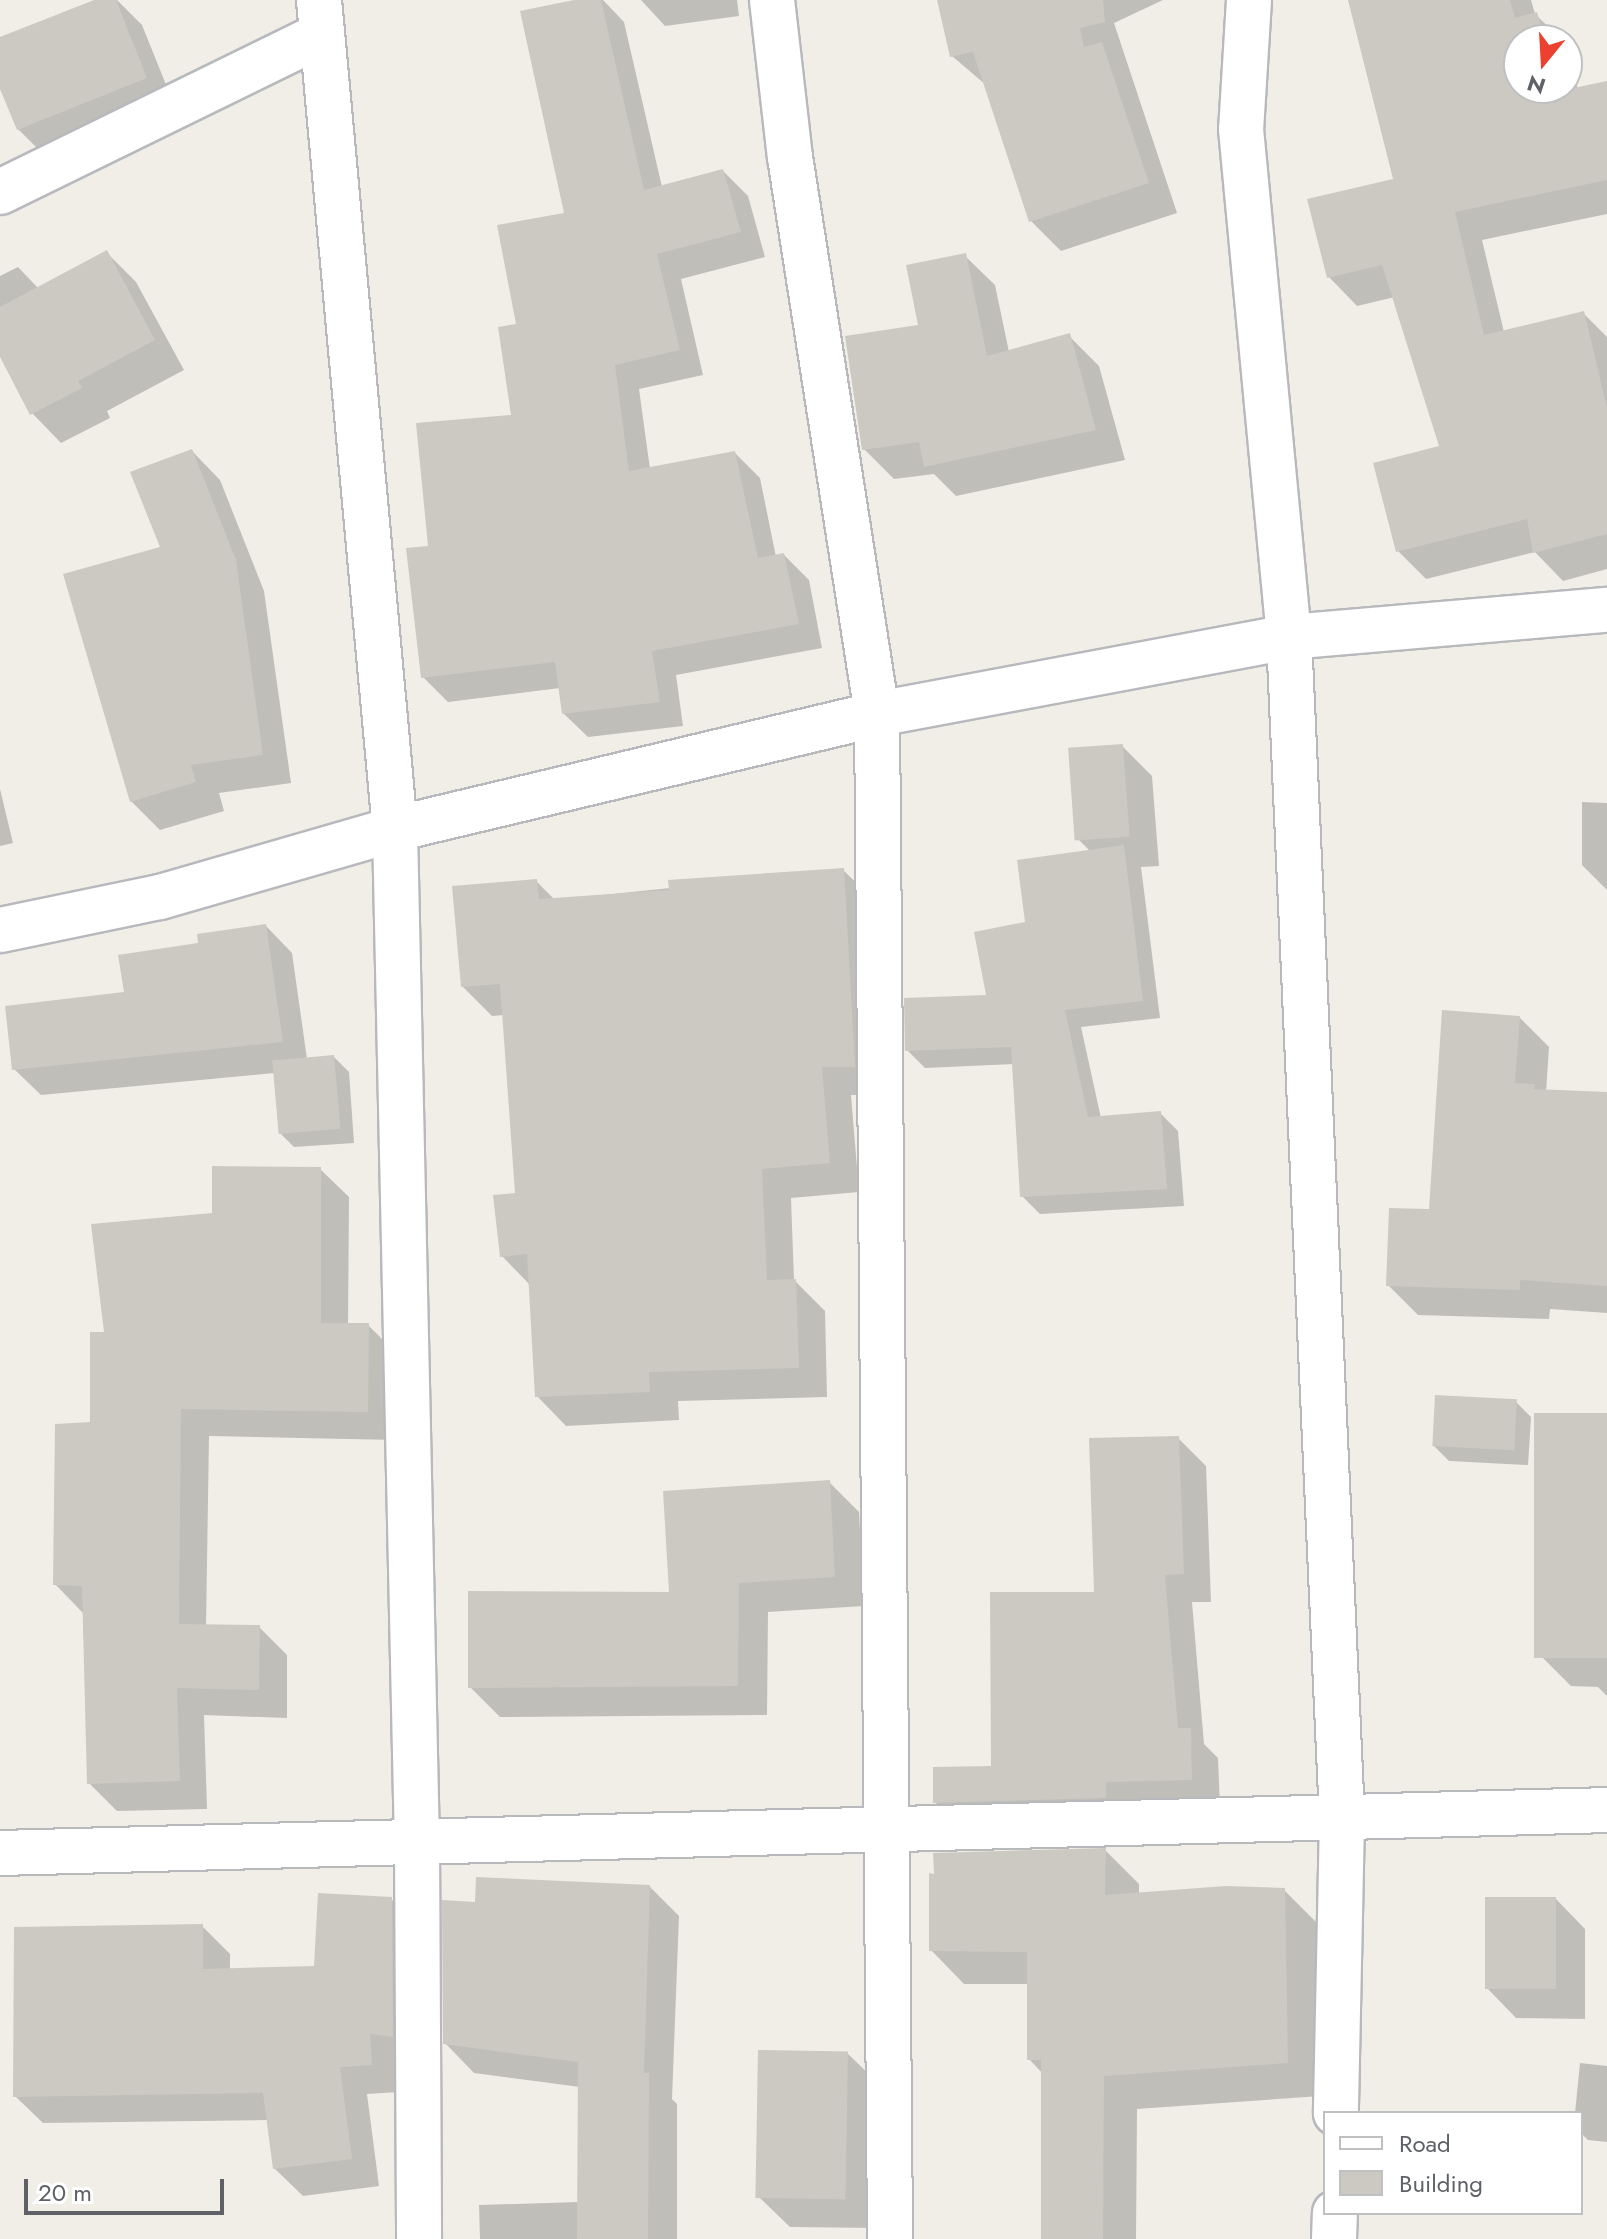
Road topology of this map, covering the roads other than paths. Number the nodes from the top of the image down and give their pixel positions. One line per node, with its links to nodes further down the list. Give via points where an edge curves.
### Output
1 (772, 0): 7 (street, via 790,157)
2 (1249, 0): 6 (street, via 1241,129)
3 (319, 18): 4 (street); 8 (street)
4 (0, 192)
5 (1607, 610): 6 (street)
6 (1289, 637): 7 (street); 11 (street)
7 (877, 714): 8 (street); 12 (street)
8 (395, 829): 9 (street, via 160,897); 13 (street)
9 (0, 930)
10 (1607, 1810): 11 (street)
11 (1342, 1819): 12 (street); 15 (street)
12 (886, 1833): 13 (street); 18 (street)
13 (417, 1844): 14 (street); 17 (street)
14 (0, 1853)
15 (1336, 2111)
16 (1335, 2215): 19 (street)
17 (419, 2239)
18 (890, 2239)
19 (1334, 2239)

